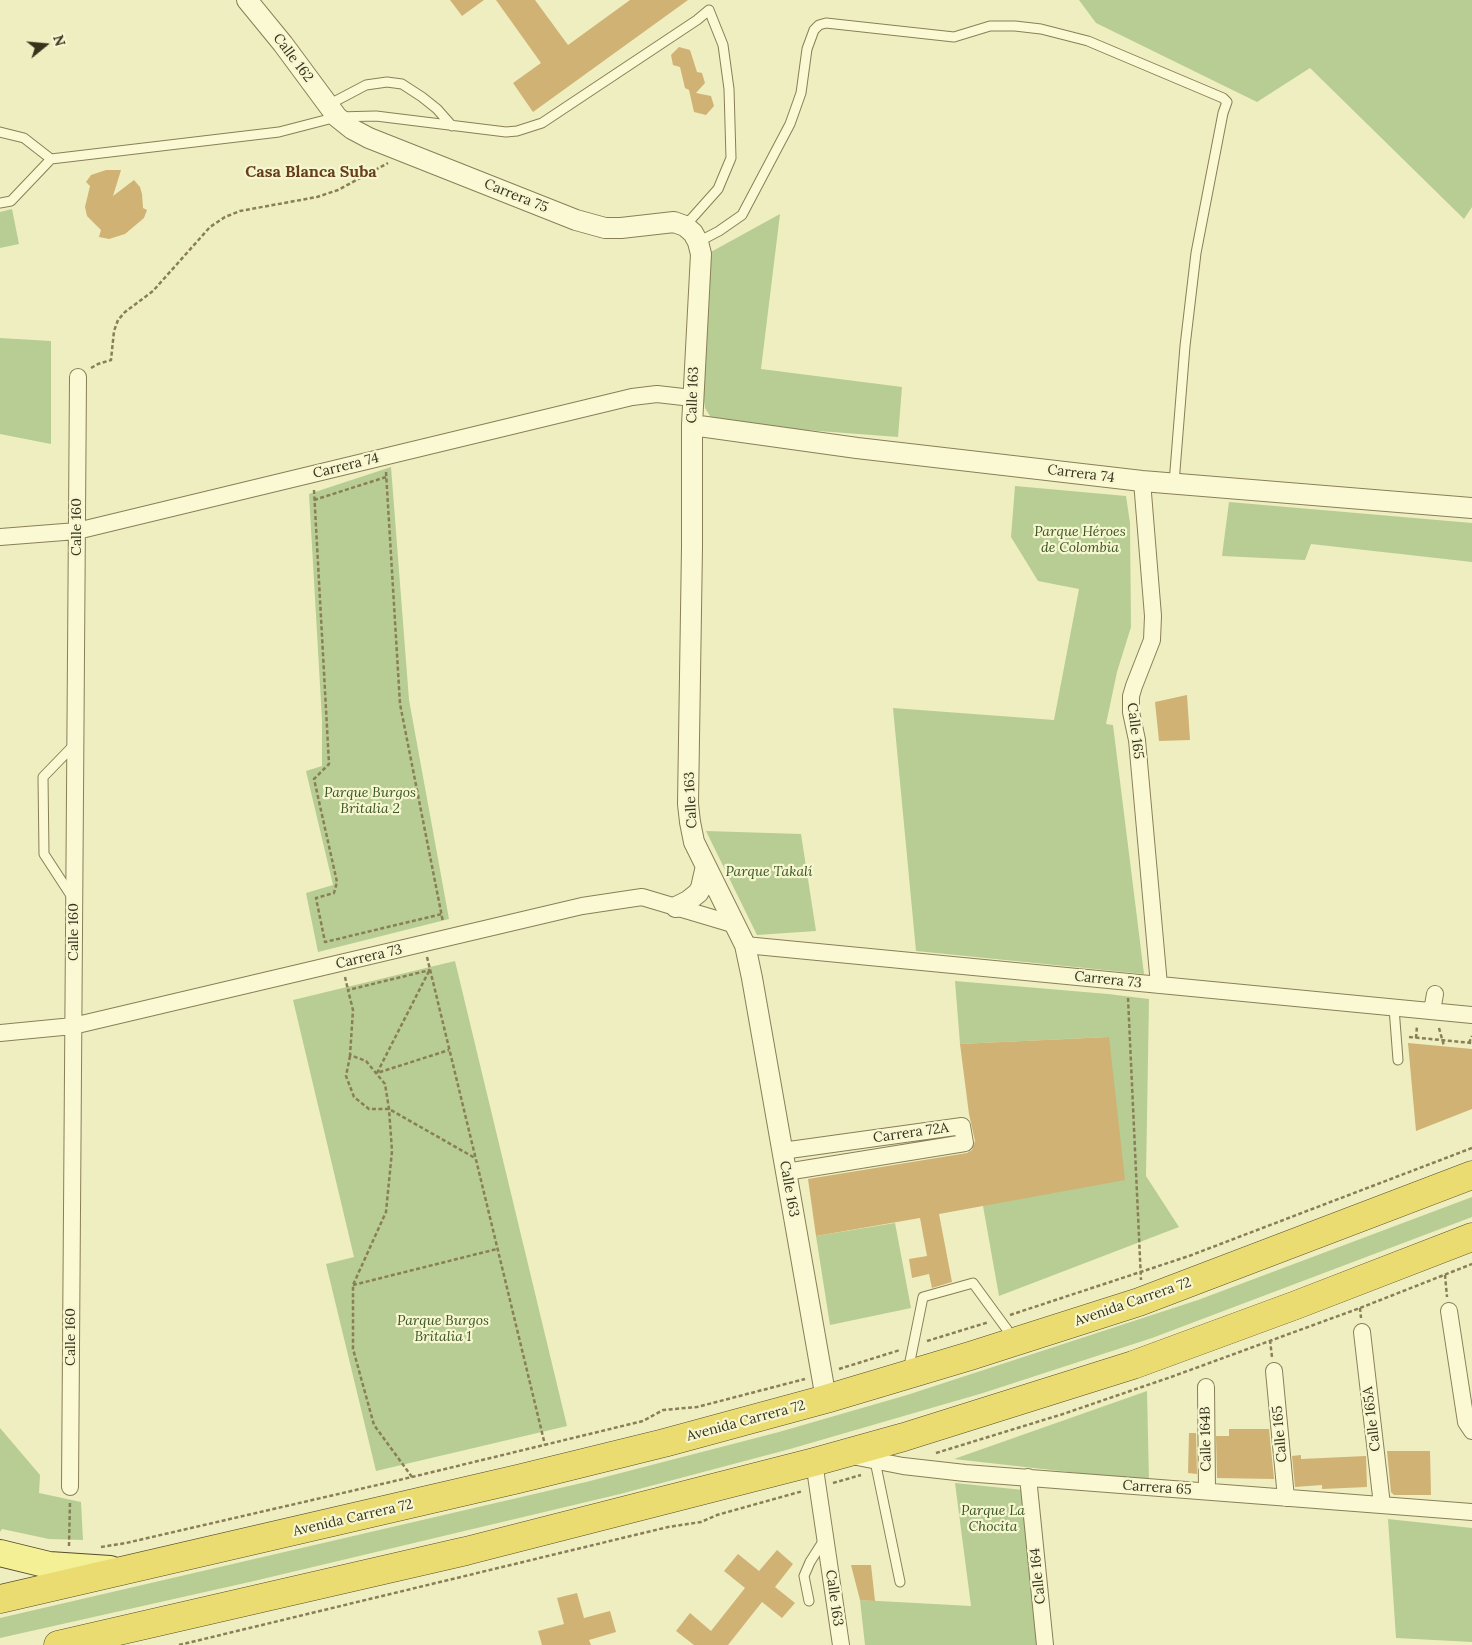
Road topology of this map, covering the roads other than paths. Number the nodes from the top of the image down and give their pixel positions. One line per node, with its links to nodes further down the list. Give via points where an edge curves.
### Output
1 (247, 0): 2 (street, Calle 162)
2 (333, 111): 3 (lane); 3 (lane, via 366,85 387,82 402,84 422,97); 5 (lane, via 279,132); 7 (street, Carrera 75, via 352,129 576,220 605,228 674,222)
3 (452, 126): 7 (lane, via 506,132 542,123 709,10 722,45 729,89 731,158 718,189)
4 (0, 132): 5 (lane, via 24,138)
5 (51, 159): 6 (lane, via 11,201)
6 (0, 203)
7 (685, 226): 8 (street)
8 (698, 242): 10 (street, Calle 163, via 701,254); 13 (lane, via 742,215 790,124 801,93 807,49 814,30 826,23 954,37 990,26 1041,29 1088,41 1223,98 1227,102 1196,253)
9 (78, 377): 15 (street, Calle 160)
10 (692, 398): 11 (street, Calle 163); 15 (street, Carrera 74, via 657,394 632,396)
11 (692, 425): 12 (street, Carrera 74); 18 (street, Calle 163, via 688,804 694,842)
12 (1142, 481): 13 (street, Carrera 74); 23 (street, Calle 165, via 1153,624 1152,640 1131,696 1131,712 1137,740)
13 (1174, 483): 14 (street, Carrera 74)
14 (1472, 508)
15 (76, 531): 16 (street, Carrera 74); 17 (street, Calle 160)
16 (0, 537)
17 (75, 744): 19 (street, Calle 160); 19 (lane, via 41,777 40,795 44,854)
18 (706, 866): 20 (street, via 701,888); 21 (street, Calle 163)
19 (74, 899): 28 (street, Calle 160)
20 (676, 907): 21 (street, Carrera 73); 28 (street, Carrera 73, via 642,897 582,906)
21 (736, 925): 22 (street, Calle 163)
22 (745, 945): 23 (street, Carrera 73); 32 (street, Calle 163)
23 (1159, 985): 25 (street, Carrera 73)
24 (1435, 994): 27 (street)
25 (1394, 1008): 27 (street, Carrera 73); 30 (lane)
26 (1472, 1015): 27 (street, Carrera 73)
27 (1435, 1016)
28 (73, 1026): 29 (street, Carrera 73); 49 (street, Calle 160)
29 (0, 1033)
30 (1398, 1060)
31 (830, 1144): 32 (street, Carrera 72A); 33 (street); 33 (street, Carrera 72A, via 962,1126 965,1143)
32 (782, 1151): 34 (street, Calle 163)
33 (834, 1164): 34 (street, Carrera 72A)
34 (786, 1172): 42 (street, Calle 163)
35 (1472, 1175): 39 (highway, Avenida Carrera 72, via 1142,1300)
36 (1472, 1237): 45 (highway, via 1133,1365)
37 (1449, 1311): 44 (street, via 1466,1422)
38 (1362, 1332): 52 (street, Calle 165A)
39 (1016, 1341): 41 (highway, Avenida Carrera 72); 41 (lane, via 974,1283 923,1297)
40 (1274, 1371): 51 (street, Calle 165)
41 (906, 1376): 42 (highway, Avenida Carrera 72)
42 (823, 1387): 56 (highway, Avenida Carrera 72, via 664,1443)
43 (1206, 1387): 50 (street, Calle 164B)
44 (1471, 1430)
45 (843, 1454): 46 (street, Carrera 65); 47 (highway)
46 (875, 1461): 48 (street, Carrera 65, via 904,1471); 57 (lane)
47 (814, 1462): 54 (street, Calle 163); 60 (highway, via 448,1555)
48 (1028, 1477): 50 (street, Carrera 65); 62 (street, Calle 164)
49 (70, 1487)
50 (1207, 1492): 51 (street, Carrera 65)
51 (1286, 1498): 52 (street, Carrera 65)
52 (1382, 1505): 53 (street, Carrera 65)
53 (1472, 1512)
54 (826, 1538): 59 (lane, via 804,1576); 61 (street, Calle 163)
55 (0, 1552): 56 (main road, via 49,1565)
56 (131, 1569): 58 (highway, Avenida Carrera 72)
57 (900, 1582)
58 (0, 1599)
59 (809, 1601)
60 (66, 1644)
61 (841, 1645)
62 (1045, 1645)

